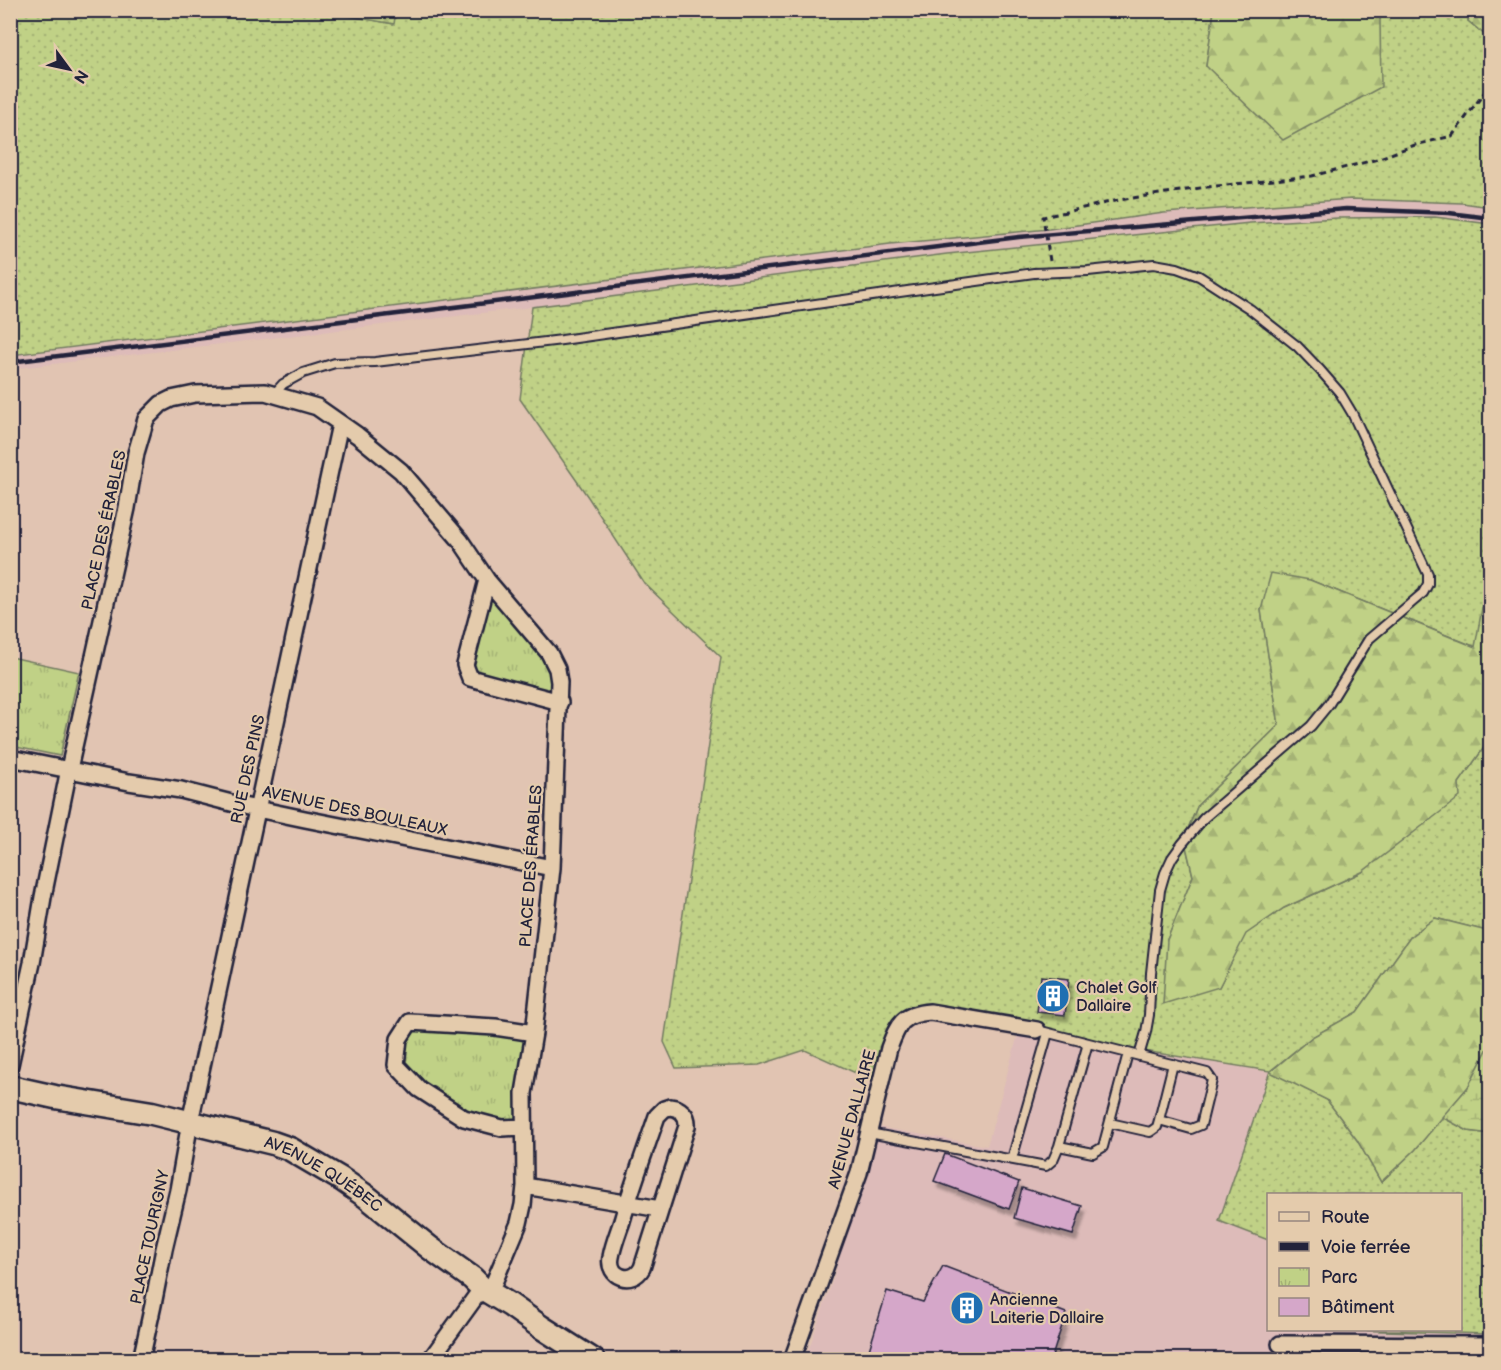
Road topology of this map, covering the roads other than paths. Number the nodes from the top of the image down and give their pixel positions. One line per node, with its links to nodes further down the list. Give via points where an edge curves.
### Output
1 (274, 394): 2 (street, PLACE DES ÉRABLES, via 317,407); 6 (street, PLACE DES ÉRABLES, via 195,394 161,404 146,419); 13 (lane, via 303,373 335,363 375,362 562,340 1034,273 1154,264 1199,276 1250,309 1297,346 1340,393 1428,574 1428,584 1369,639 1311,726 1204,818 1172,858 1160,890 1149,1015)
2 (340, 424): 3 (street, PLACE DES ÉRABLES, via 401,471 460,540); 7 (street, RUE DES PINS)
3 (487, 580): 4 (street, PLACE DES ÉRABLES, via 549,653 560,682); 4 (street, via 465,665 470,678)
4 (560, 702): 8 (street, PLACE DES ÉRABLES)
5 (10, 758): 6 (street, AVENUE DES BOULEAUX)
6 (69, 769): 7 (street, AVENUE DES BOULEAUX); 15 (street, PLACE DES ÉRABLES)
7 (257, 808): 8 (street, AVENUE DES BOULEAUX); 18 (street, RUE DES PINS)
8 (552, 868): 10 (street, PLACE DES ÉRABLES)
9 (1042, 1032): 11 (lane); 21 (street, AVENUE DALLAIRE, via 930,1012 901,1021 889,1048); 23 (lane)
10 (534, 1033): 20 (street, PLACE DES ÉRABLES, via 524,1093); 20 (street, via 410,1022 399,1039 396,1065 419,1089 464,1118 502,1128)
11 (1088, 1043): 12 (lane); 22 (lane)
12 (1128, 1053): 13 (lane); 19 (lane)
13 (1139, 1056): 14 (lane)
14 (1173, 1064): 17 (lane); 17 (lane, via 1206,1073 1212,1080 1201,1125 1191,1129)
15 (10, 1065)
16 (10, 1087): 18 (street, AVENUE QUÉBEC)
17 (1159, 1120): 19 (lane, via 1150,1132)
18 (190, 1122): 27 (street, AVENUE QUÉBEC, via 290,1149 367,1197); 30 (street, PLACE TOURIGNY)
19 (1110, 1124): 22 (lane, via 1103,1147 1093,1153)
20 (524, 1127): 24 (street, PLACE DES ÉRABLES)
21 (869, 1133): 23 (lane); 33 (street, AVENUE DALLAIRE, via 859,1173)
22 (1059, 1146): 23 (lane, via 1046,1166)
23 (1012, 1160)
24 (525, 1186): 25 (street); 27 (street, PLACE DES ÉRABLES, via 519,1223)
25 (627, 1203): 26 (street); 26 (street, via 610,1262 614,1272 623,1278 640,1272); 26 (street, via 657,1116 664,1109 675,1108 683,1113 687,1126)
26 (660, 1209)
27 (486, 1290): 31 (street); 32 (street, AVENUE QUÉBEC)
28 (1280, 1344): 29 (street)
29 (1491, 1345)
30 (141, 1359)
31 (430, 1359)
32 (593, 1359)
33 (792, 1359)

